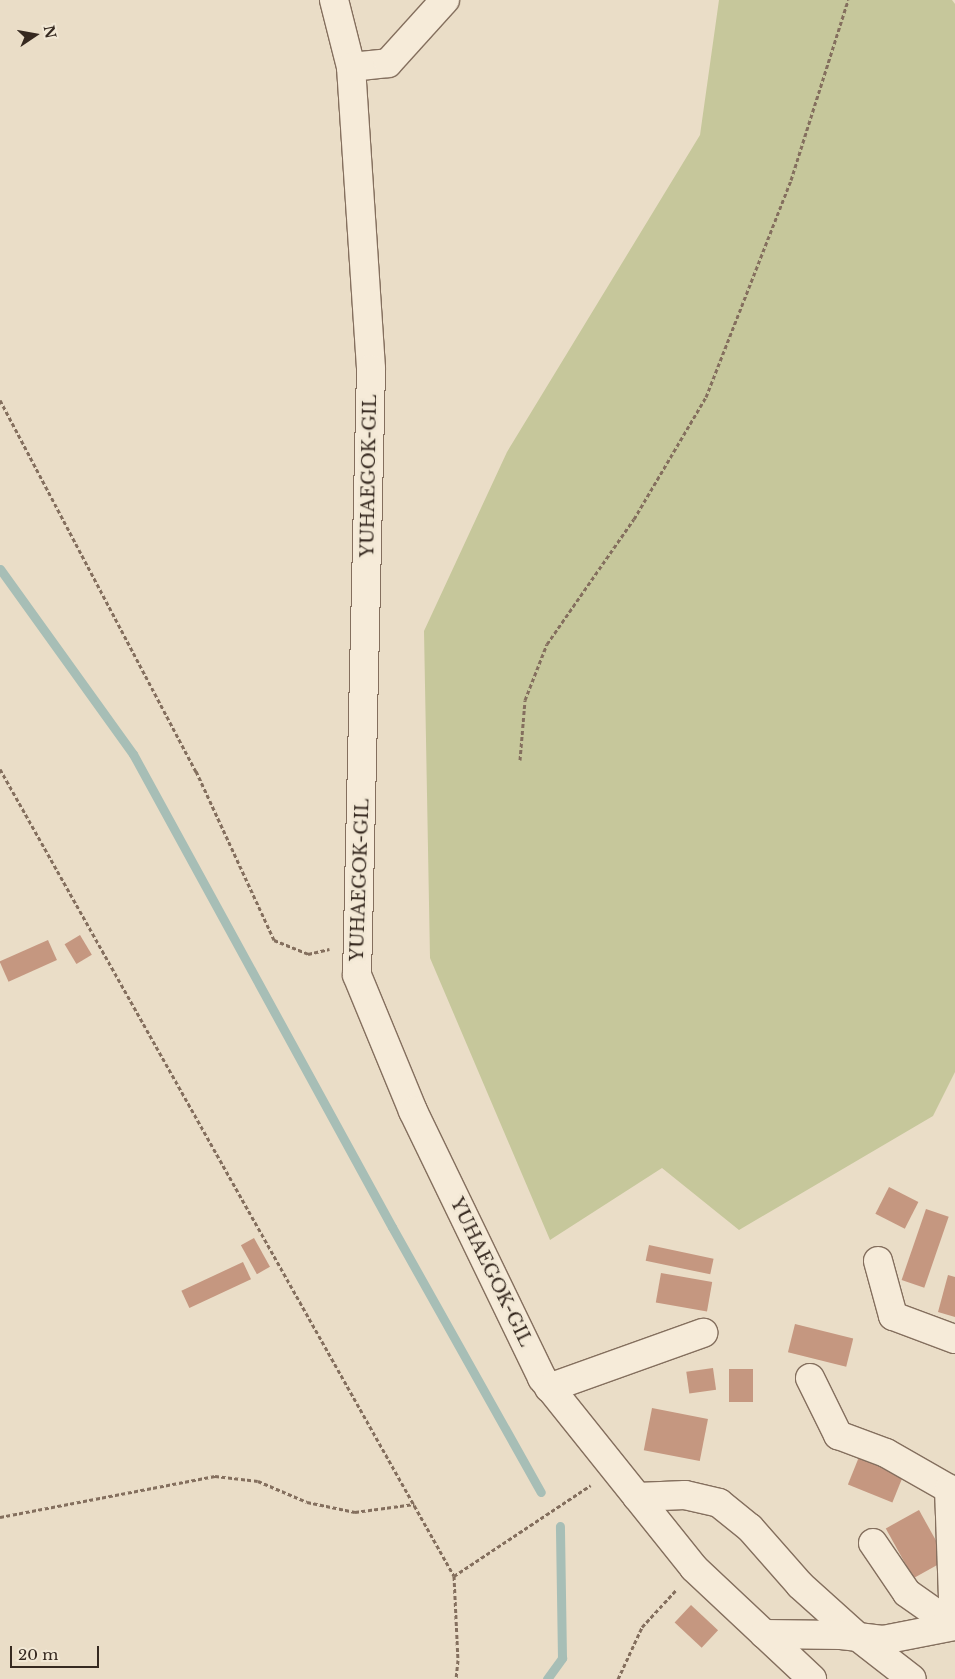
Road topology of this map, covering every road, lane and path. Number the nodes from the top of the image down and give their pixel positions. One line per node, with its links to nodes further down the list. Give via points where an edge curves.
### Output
1 (334, 0): 4 (street, YUHAEGOK-GIL)
2 (445, 0): 4 (street, via 388,63)
3 (848, 0): 6 (path, via 791,180 706,397 634,520 547,644 525,700)
4 (351, 68): 8 (street, YUHAEGOK-GIL, via 371,369)
5 (0, 400): 8 (path, via 196,771 274,940 308,954)
6 (520, 760)
7 (0, 769): 17 (path)
8 (358, 941): 13 (street, YUHAEGOK-GIL, via 357,975 413,1111)
9 (878, 1262): 11 (street, via 893,1316)
10 (703, 1333): 13 (street)
11 (955, 1339)
12 (810, 1378): 15 (street, via 838,1436 886,1453)
13 (549, 1388): 14 (street, YUHAEGOK-GIL)
14 (615, 1469): 16 (street, YUHAEGOK-GIL); 21 (path)
15 (952, 1486): 22 (street)
16 (637, 1497): 20 (street, YUHAEGOK-GIL); 24 (street, via 685,1495 719,1503 750,1528 800,1585)
17 (414, 1504): 18 (path, via 355,1512 307,1502 258,1481 215,1476); 21 (path)
18 (0, 1517)
19 (873, 1543): 22 (street, via 907,1593)
20 (694, 1568): 23 (street, YUHAEGOK-GIL); 26 (path, via 642,1627)
21 (454, 1576): 25 (path)
22 (955, 1626): 24 (street, via 883,1640)
23 (764, 1634): 24 (street); 27 (street, YUHAEGOK-GIL)
24 (858, 1637): 28 (street)
25 (456, 1679)
26 (618, 1679)
27 (812, 1679)
28 (912, 1679)

